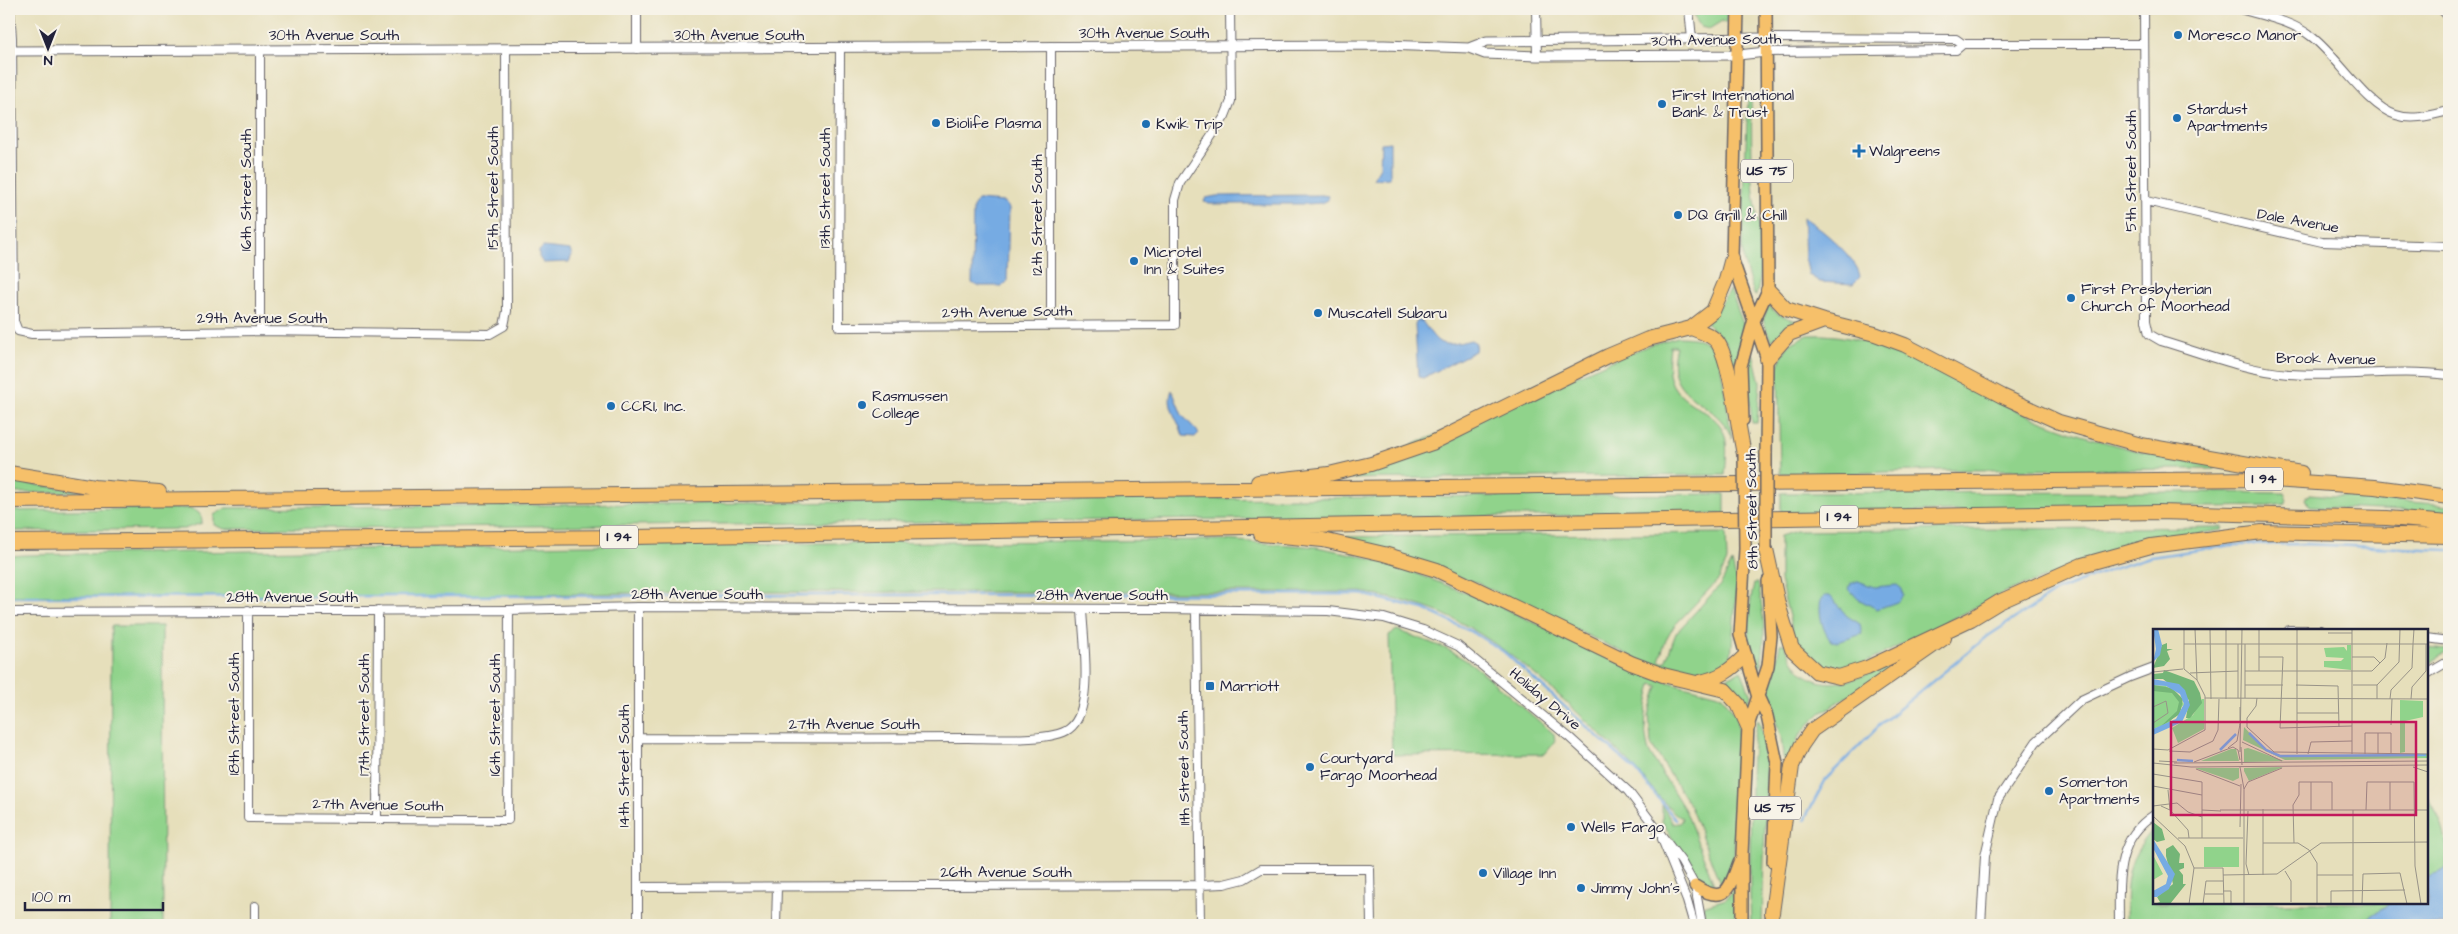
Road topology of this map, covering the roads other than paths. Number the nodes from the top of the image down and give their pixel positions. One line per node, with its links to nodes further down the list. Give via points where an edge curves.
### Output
1 (10, 9): 26 (street)
2 (637, 9): 24 (street)
3 (1230, 9): 20 (street)
4 (1536, 9): 16 (street)
5 (1689, 9): 15 (street)
6 (1738, 9): 12 (main road, 8th Street South / US 75)
7 (1766, 9): 13 (main road, 8th Street South / US 75)
8 (2144, 9): 18 (street, 5th Street South)
9 (2240, 9): 31 (street, via 2293,26 2311,36 2381,108 2397,116 2416,118)
10 (2441, 9): 11 (street)
11 (2449, 17)
12 (1738, 38): 13 (street, 30th Avenue South); 15 (street, 30th Avenue South); 29 (main road, 8th Street South / US 75)
13 (1766, 38): 14 (street, 30th Avenue South); 28 (main road, 8th Street South / US 75)
14 (1879, 38): 17 (street, 30th Avenue South, via 1956,39); 27 (street)
15 (1692, 39): 16 (street, 30th Avenue South)
16 (1536, 41): 21 (street, 30th Avenue South, via 1487,41); 30 (street)
17 (1963, 44): 18 (street, 30th Avenue South); 27 (street, 30th Avenue South, via 1956,50)
18 (2144, 44): 32 (street, 5th Street South)
19 (1051, 46): 20 (street, 30th Avenue South); 25 (street, 30th Avenue South); 38 (street, 12th Street South)
20 (1230, 47): 21 (street, 30th Avenue South, via 1384,45); 38 (street, 29th Avenue South, via 1231,101 1225,116 1180,183 1174,200 1175,325)
21 (1469, 48): 30 (street, 30th Avenue South, via 1485,54)
22 (260, 49): 23 (street, 30th Avenue South); 26 (street, 30th Avenue South); 42 (street, 16th Street South)
23 (506, 49): 24 (street, 30th Avenue South); 39 (street, 15th Street South, via 507,311)
24 (637, 49): 25 (street, 30th Avenue South)
25 (840, 49): 40 (street, 13th Street South)
26 (10, 51): 42 (street, 29th Avenue South, via 14,321 18,331 32,334)
27 (1879, 51): 28 (street, 30th Avenue South)
28 (1766, 52): 29 (street, 30th Avenue South); 35 (main road, 8th Street South / US 75)
29 (1738, 54): 30 (street, 30th Avenue South); 34 (main road, 8th Street South / US 75)
30 (1537, 56)
31 (2449, 111)
32 (2146, 201): 33 (street, Dale Avenue, via 2322,242); 43 (street, 5th Street South)
33 (2449, 246)
34 (1732, 258): 37 (main road, 8th Street South / US 75); 41 (highway, via 1713,311)
35 (1768, 290): 36 (highway, via 1786,309); 37 (main road, 8th Street South / US 75)
36 (1824, 322): 44 (highway, via 1789,334); 48 (highway, via 1905,345 2059,422 2141,445)
37 (1753, 323): 44 (main road, 8th Street South / US 75); 46 (main road, 8th Street South / US 75, via 1741,366)
38 (1051, 325): 40 (street, 29th Avenue South)
39 (504, 326): 42 (street, 29th Avenue South, via 490,334)
40 (839, 328)
41 (1691, 328): 46 (highway, via 1718,341); 49 (highway, via 1648,339 1432,443 1371,464 1329,474)
42 (260, 331)
43 (2148, 334): 45 (street, Brook Avenue, via 2269,372)
44 (1767, 359): 59 (main road, 8th Street South / US 75, bridge)
45 (2449, 375)
46 (1744, 454): 71 (main road, 8th Street South / US 75, bridge, via 1745,549 1740,635)
47 (9, 474): 51 (highway, via 94,487)
48 (2375, 487): 49 (highway, I 94, via 2258,479); 50 (highway, I 94)
49 (1160, 491): 51 (highway, I 94)
50 (2449, 497)
51 (244, 500): 52 (highway, I 94)
52 (9, 501)
53 (2449, 523): 54 (highway, I 94, via 2387,518 2158,512)
54 (1228, 527): 56 (highway, I 94); 75 (highway, via 1260,534 1323,540 1437,570 1632,663 1663,675)
55 (2449, 536): 68 (highway, via 2262,532 2151,546 2082,565 1999,602)
56 (80, 541): 57 (highway, I 94); 58 (highway)
57 (9, 542)
58 (9, 548)
59 (1766, 549): 68 (highway, via 1792,650 1808,666 1827,676 1839,677 1867,668); 76 (main road, 8th Street South / US 75, via 1771,636 1768,666)
60 (638, 608): 61 (street, 28th Avenue South); 64 (street, 28th Avenue South); 78 (street, 14th Street South)
61 (1082, 609): 65 (street, 28th Avenue South); 78 (street, 27th Avenue South, via 1085,698 1080,715 1069,729 1055,735)
62 (248, 610): 63 (street, 28th Avenue South); 66 (street, 28th Avenue South); 80 (street, 18th Street South)
63 (378, 610): 64 (street, 28th Avenue South); 81 (street, 17th Street South)
64 (509, 610): 82 (street, 16th Street South)
65 (1196, 611): 67 (street, 28th Avenue South, via 1328,610); 85 (street, 11th Street South)
66 (9, 612)
67 (1384, 618): 83 (street, Holiday Drive, via 1423,630 1458,646 1570,738 1628,792)
68 (1971, 619): 90 (highway, via 1812,730 1792,766)
69 (2428, 638): 70 (street)
70 (2449, 641)
71 (1745, 656): 75 (highway, via 1730,671 1715,679); 76 (main road, 8th Street South / US 75)
72 (2449, 660): 74 (street)
73 (2153, 668): 99 (street, via 2081,700 2036,742 1998,799 1985,856)
74 (2428, 673)
75 (1697, 682): 77 (highway, via 1725,690 1738,704)
76 (1757, 694): 77 (main road, 8th Street South / US 75); 90 (main road, 8th Street South / US 75, via 1767,716 1777,763)
77 (1748, 726): 84 (main road, 8th Street South / US 75)
78 (638, 738): 87 (street, 14th Street South)
79 (2153, 816): 100 (street, via 2133,836 2122,854)
80 (248, 818): 81 (street, 27th Avenue South)
81 (377, 819): 82 (street, 27th Avenue South)
82 (508, 820)
83 (1662, 837): 86 (street, Holiday Drive, via 1672,847); 96 (street, Holiday Drive)
84 (1742, 854): 86 (main road, via 1730,885 1719,895 1710,896); 98 (main road, 8th Street South / US 75)
85 (1200, 885): 88 (street, 26th Avenue South); 94 (street, 11th Street South); 95 (street, 26th Avenue South, via 1224,884 1261,869 1370,869)
86 (1695, 886): 97 (street, Holiday Drive)
87 (638, 887): 88 (street, 26th Avenue South); 92 (street, 14th Street South)
88 (776, 887): 93 (street)
89 (255, 906): 91 (street)
90 (1771, 919)
91 (255, 925)
92 (638, 925)
93 (776, 925)
94 (1200, 925)
95 (1371, 925)
96 (1694, 925)
97 (1702, 925)
98 (1742, 925)
99 (1981, 925)
100 (2119, 925)

